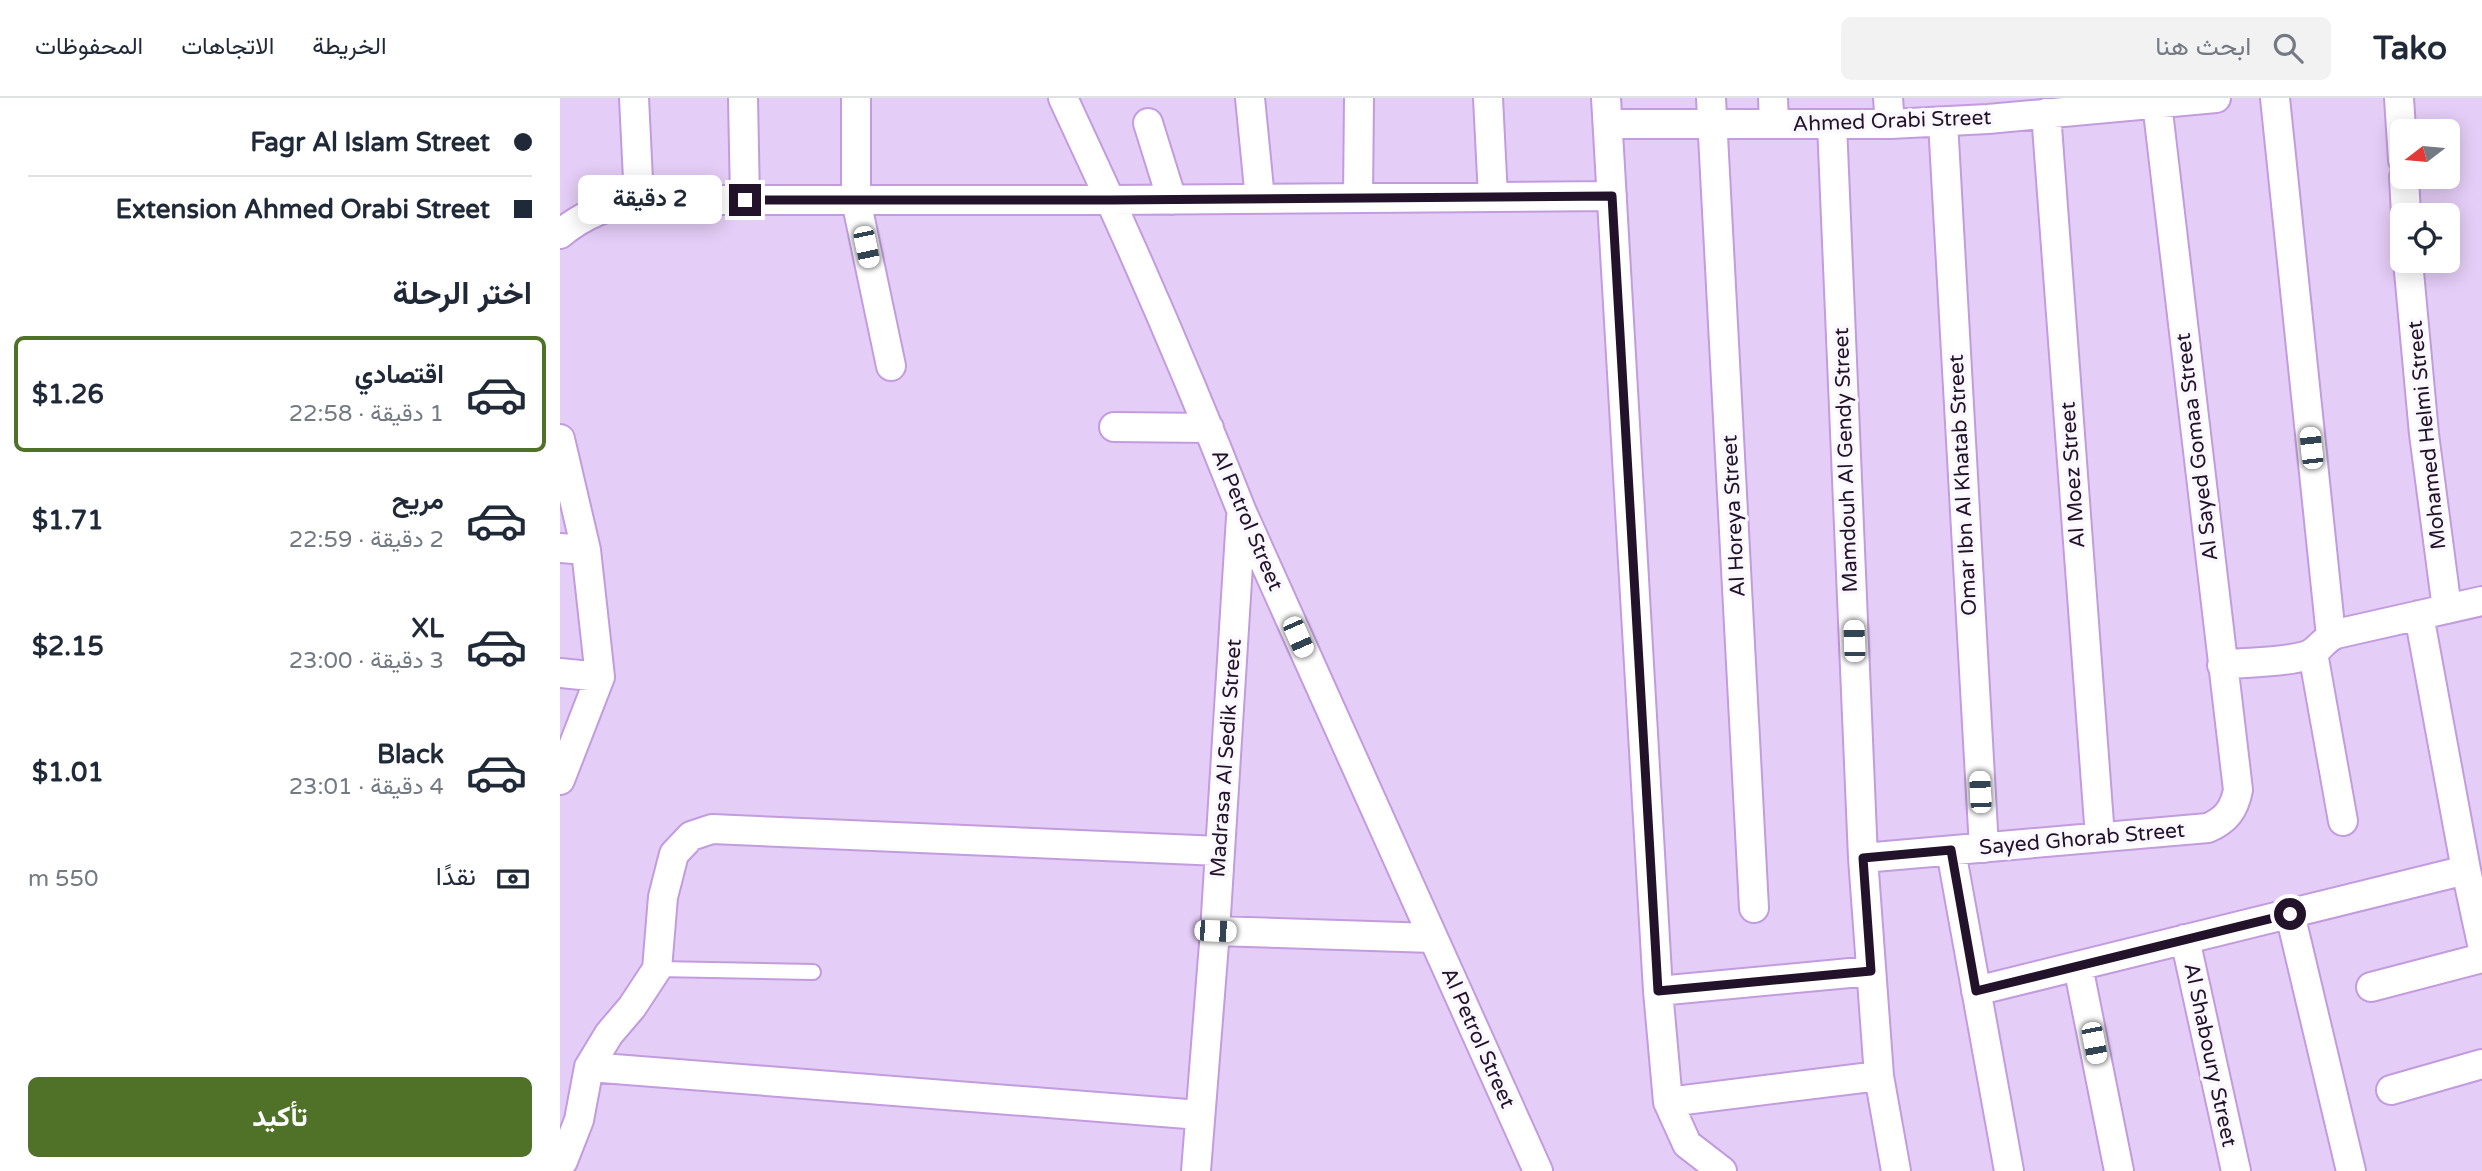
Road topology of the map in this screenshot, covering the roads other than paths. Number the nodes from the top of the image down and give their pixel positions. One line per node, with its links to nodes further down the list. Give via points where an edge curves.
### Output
1 (634, 98): 27 (street)
2 (743, 98): 28 (street)
3 (856, 98): 29 (street)
4 (1063, 98): 30 (street, Al Petrol Street)
5 (1250, 98): 26 (street)
6 (1359, 98): 25 (street)
7 (1489, 98): 24 (street)
8 (2275, 98): 43 (street)
9 (2399, 98): 19 (street)
10 (2205, 99): 11 (street, Ahmed Orabi Street)
11 (2157, 103): 12 (street, Ahmed Orabi Street); 44 (street, Al Sayed Gomaa Street)
12 (2092, 104): 18 (street, Ahmed Orabi Street)
13 (1987, 108): 18 (street, Ahmed Orabi Street); 20 (street, Ahmed Orabi Street)
14 (1607, 111): 15 (street, Ahmed Orabi Street); 23 (street)
15 (1712, 111): 16 (street, Ahmed Orabi Street); 56 (street, Al Horeya Street)
16 (1774, 111): 22 (street, Ahmed Orabi Street)
17 (1889, 111): 20 (street, Ahmed Orabi Street); 22 (street, Ahmed Orabi Street)
18 (2046, 113): 50 (street, Al Moez Street)
19 (2400, 119)
20 (1943, 121): 51 (street, Omar Ibn Al Khatab Street)
21 (1148, 123): 31 (street)
22 (1832, 124): 54 (street, Mamdouh Al Gendy Street)
23 (1612, 196): 24 (street); 68 (street)
24 (1493, 197): 25 (street)
25 (1358, 198): 26 (street)
26 (1260, 199): 31 (street)
27 (639, 200): 28 (street); 32 (street, via 607,205)
28 (745, 200): 29 (street)
29 (856, 200): 30 (street); 34 (street)
30 (1111, 200): 31 (street); 36 (street, Al Petrol Street)
31 (1172, 200)
32 (560, 234)
33 (2409, 273): 41 (street, Mohamed Helmi Street)
34 (891, 366)
35 (1114, 427): 36 (street)
36 (1209, 428): 38 (street, Al Petrol Street)
37 (560, 439): 39 (street)
38 (1242, 512): 53 (street, Madrasa Al Sedik Street); 59 (street, Al Petrol Street)
39 (573, 549): 46 (street)
40 (2482, 601): 41 (street)
41 (2447, 609): 42 (street)
42 (2419, 615): 43 (street); 55 (street)
43 (2322, 644): 44 (street, via 2299,657); 49 (street)
44 (2222, 665): 48 (street, Al Sayed Gomaa Street)
45 (560, 673): 46 (street)
46 (600, 677): 47 (street)
47 (560, 780)
48 (2238, 790): 50 (street, Sayed Ghorab Street, via 2229,814 2208,828)
49 (2343, 821)
50 (2100, 837): 51 (street, Sayed Ghorab Street)
51 (1983, 848): 52 (street, Sayed Ghorab Street)
52 (1951, 850): 54 (street, Sayed Ghorab Street); 69 (street)
53 (1220, 851): 58 (street, Madrasa Al Sedik Street); 64 (street, via 712,829 691,836 674,853 663,897)
54 (1863, 858): 65 (street, Mamdouh Al Gendy Street)
55 (2466, 870): 57 (street); 61 (street)
56 (1754, 908)
57 (2290, 914): 60 (street); 85 (street)
58 (1215, 931): 59 (street); 75 (street, Madrasa Al Sedik Street)
59 (1433, 938): 79 (street, Al Petrol Street)
60 (2185, 939): 63 (street); 84 (street, Al Shaboury Street)
61 (2482, 944)
62 (2482, 958): 67 (street)
63 (2078, 966): 69 (street); 83 (street)
64 (657, 969): 66 (lane); 71 (street)
65 (1871, 971): 68 (street); 72 (street, Mamdouh Al Gendy Street)
66 (813, 972)
67 (2371, 987)
68 (1658, 991): 74 (street)
69 (1976, 991): 82 (street)
70 (2482, 1064): 73 (street)
71 (589, 1067): 75 (street); 77 (street, via 579,1120)
72 (1879, 1076): 74 (street); 81 (street, Mamdouh Al Gendy Street)
73 (2391, 1090)
74 (1668, 1102): 80 (street, via 1687,1144)
75 (1200, 1115): 78 (street, Madrasa Al Sedik Street)
76 (560, 1117): 77 (street)
77 (562, 1164)
78 (1196, 1171)
79 (1538, 1171)
80 (1722, 1171)
81 (1896, 1171)
82 (2009, 1171)
83 (2119, 1171)
84 (2236, 1171)
85 (2351, 1171)

